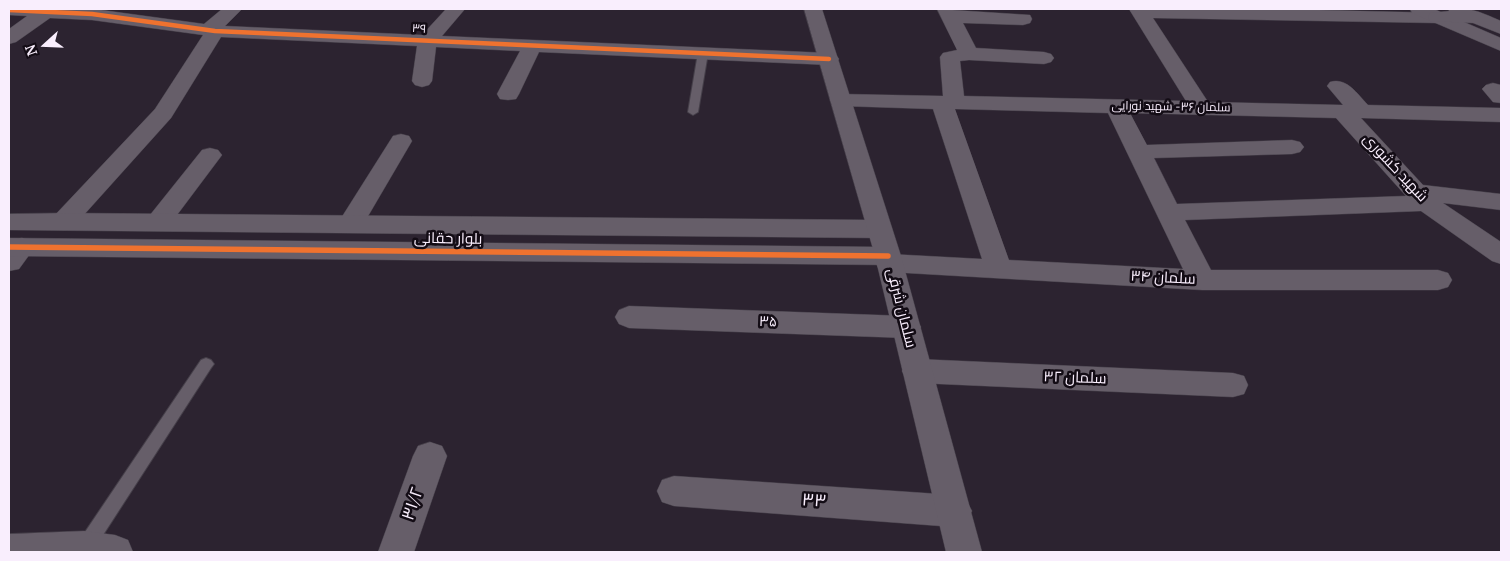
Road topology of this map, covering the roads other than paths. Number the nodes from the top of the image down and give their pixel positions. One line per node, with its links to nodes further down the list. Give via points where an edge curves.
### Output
1 (173, 9): 16 (street)
2 (232, 9): 18 (street)
3 (456, 9): 22 (street)
4 (813, 9): 28 (street, سلمان شرقی)
5 (1419, 9): 13 (street)
6 (1457, 9): 14 (street)
7 (9, 10): 9 (street, ۳۹)
8 (1139, 10): 10 (street); 35 (street)
9 (46, 12): 16 (street, ۳۹, via 92,14); 21 (street)
10 (1280, 12): 12 (street); 19 (street)
11 (948, 13): 15 (street); 26 (street)
12 (1351, 15): 13 (street); 20 (street)
13 (1436, 17): 14 (street); 23 (street)
14 (1477, 17): 17 (street)
15 (1023, 19)
16 (156, 23): 18 (street, ۳۹)
17 (1501, 28)
18 (211, 31): 22 (street, ۳۹); 46 (street, via 163,113)
19 (1299, 34)
20 (1371, 34)
21 (9, 38)
22 (427, 41): 24 (street, ۳۹); 29 (street)
23 (1501, 45)
24 (532, 46): 25 (street, ۳۹); 31 (street)
25 (703, 53): 28 (street, ۳۹); 36 (lane)
26 (969, 54): 27 (street); 33 (street, via 950,57)
27 (1044, 58)
28 (829, 59): 32 (street, سلمان شرقی)
29 (422, 81)
30 (1338, 86): 37 (street, شهید کشوری)
31 (508, 94)
32 (841, 100): 33 (street, سلمان ۳۶- شهید نورایی); 50 (street, سلمان شرقی)
33 (948, 102): 34 (street, سلمان ۳۶- شهید نورایی); 54 (street)
34 (1116, 106): 35 (street, سلمان ۳۶- شهید نورایی); 41 (street)
35 (1201, 108): 37 (street, سلمان ۳۶- شهید نورایی)
36 (693, 112)
37 (1352, 112): 38 (street, سلمان ۳۶- شهید نورایی); 43 (street, شهید کشوری)
38 (1501, 115)
39 (401, 141): 49 (street)
40 (1292, 147): 41 (street)
41 (1138, 152): 45 (street)
42 (210, 155): 47 (street)
43 (1421, 198): 44 (street); 45 (street); 52 (street, شهید کشوری)
44 (1501, 202)
45 (1169, 212): 55 (street)
46 (64, 220): 47 (street, بلوار حقانی); 48 (street, بلوار حقانی); 51 (street)
47 (159, 221): 49 (street, بلوار حقانی)
48 (9, 222)
49 (351, 223): 50 (street, بلوار حقانی)
50 (879, 229): 53 (street, سلمان شرقی)
51 (20, 251): 53 (street, بلوار حقانی)
52 (1501, 255)
53 (889, 260): 54 (street, سلمان ۳۴); 58 (street, سلمان شرقی)
54 (999, 269): 55 (street, سلمان ۳۴)
55 (1202, 280): 56 (street, سلمان ۳۴)
56 (1438, 280)
57 (629, 317): 58 (street, ۳۵)
58 (906, 327): 60 (street, سلمان شرقی)
59 (206, 364): 65 (lane)
60 (917, 372): 61 (street, سلمان ۳۲); 64 (street, سلمان شرقی)
61 (1233, 385)
62 (430, 456): 67 (street, ۳۱/۲)
63 (674, 491): 64 (street, ۳۳)
64 (954, 511): 68 (street, سلمان شرقی)
65 (100, 550): 66 (street)
66 (9, 551)
67 (396, 552)
68 (964, 552)

